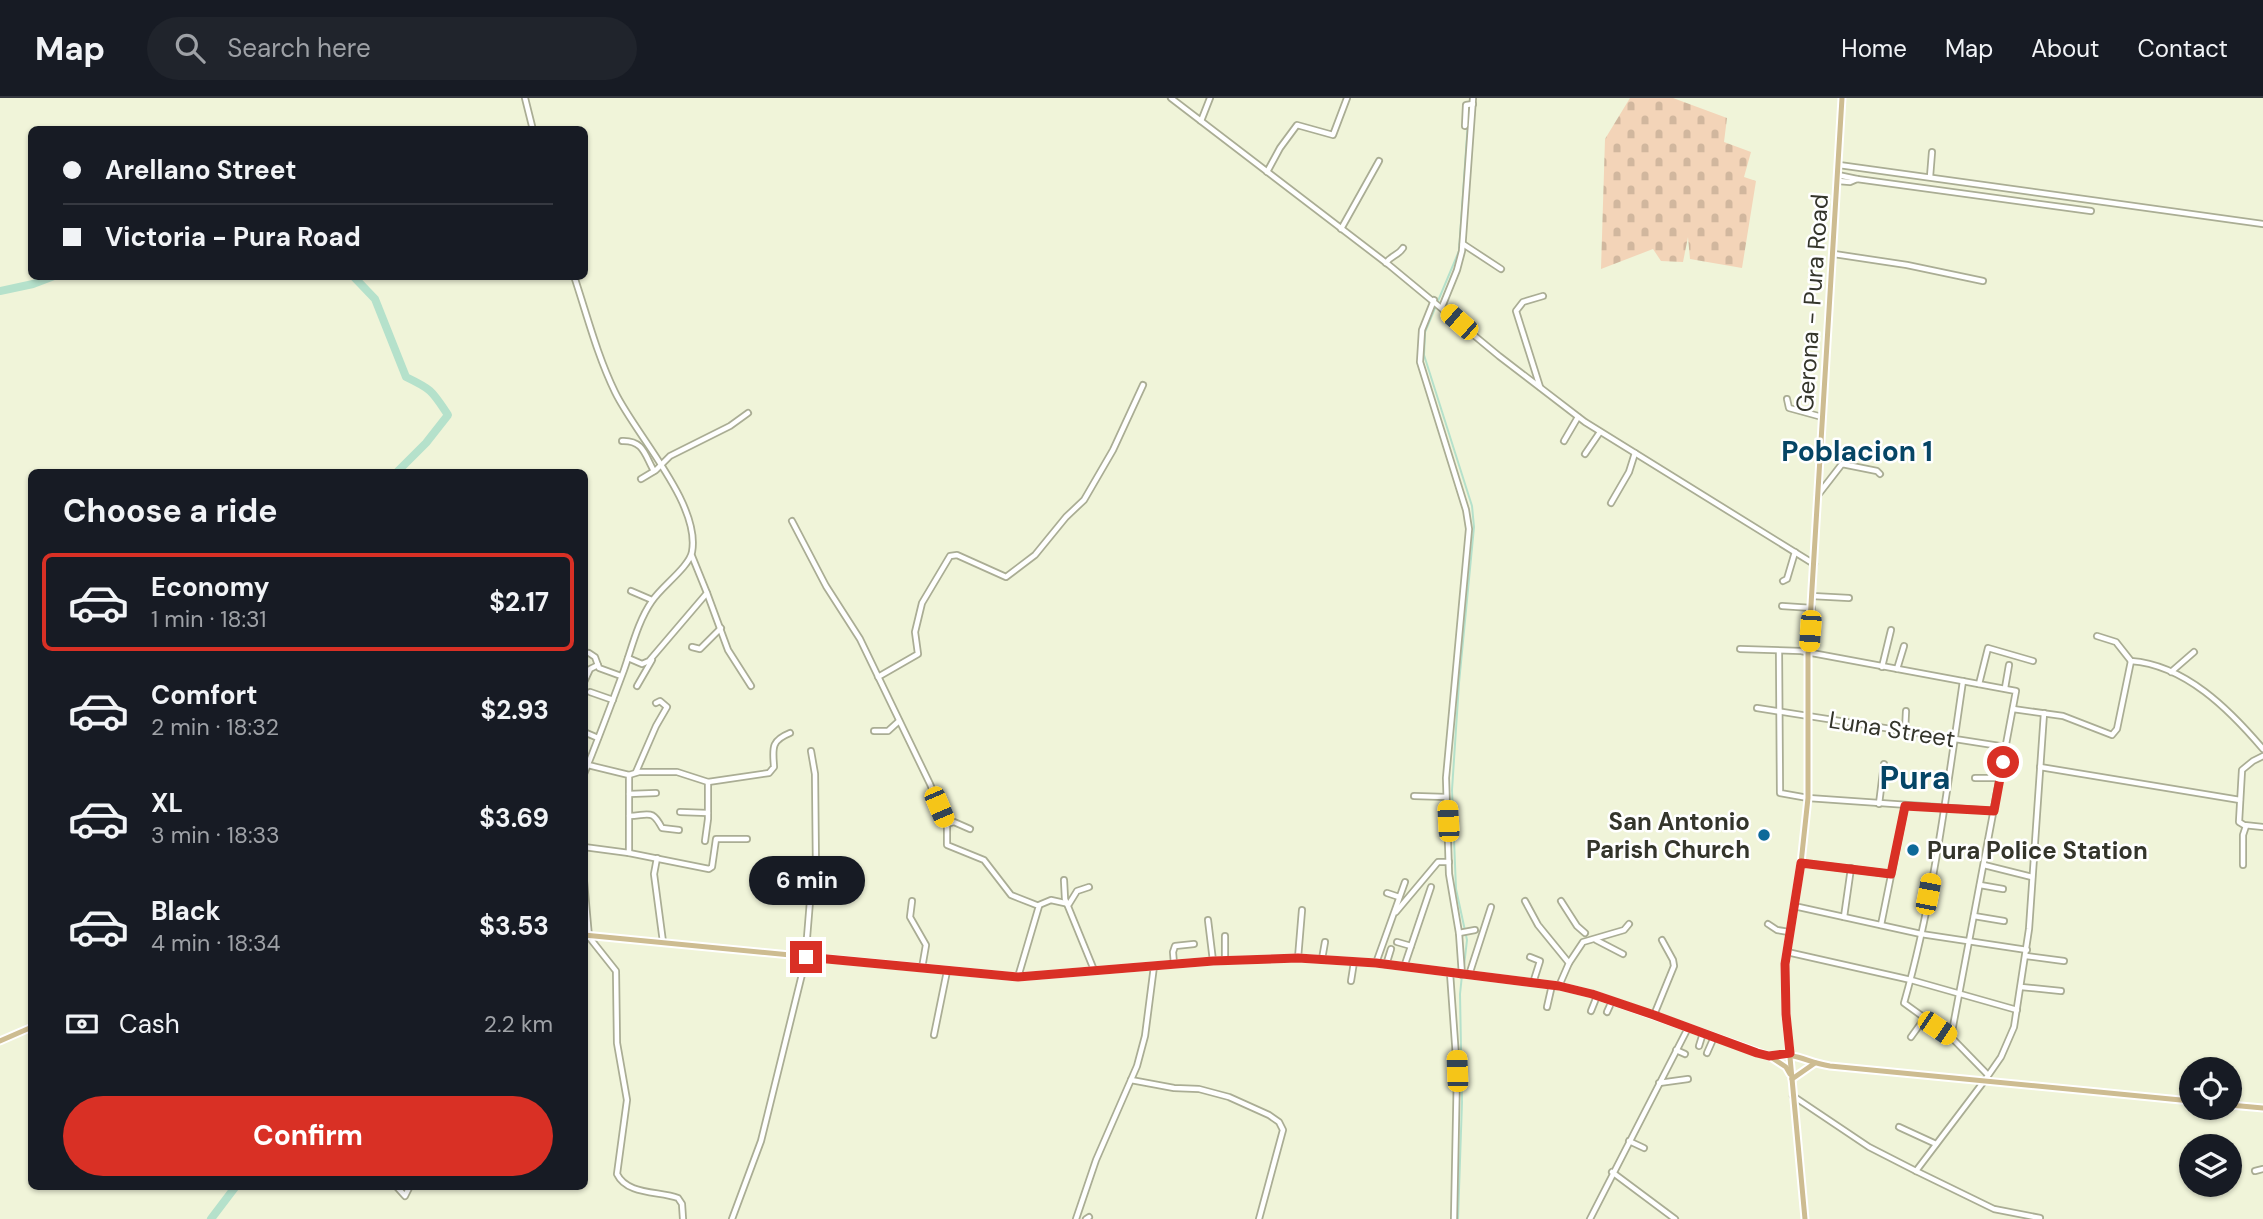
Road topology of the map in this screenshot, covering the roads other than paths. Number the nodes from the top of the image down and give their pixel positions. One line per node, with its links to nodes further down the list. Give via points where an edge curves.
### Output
1 (525, 98): 8 (street)
2 (1171, 98): 7 (street)
3 (1210, 98): 7 (street)
4 (1347, 98): 13 (street, via 1333,135 1297,125)
5 (1842, 98): 12 (main road, Gerona - Pura Road)
6 (1471, 102): 9 (street, via 1465,107); 19 (street)
7 (1200, 121): 13 (street)
8 (532, 126)
9 (1465, 127)
10 (1932, 152): 14 (street)
11 (1379, 161): 18 (street)
12 (1839, 165): 14 (street); 15 (main road, Gerona - Pura Road)
13 (1267, 172): 18 (street)
14 (1930, 177): 17 (street)
15 (1838, 178): 16 (street); 21 (main road, Gerona - Pura Road)
16 (2091, 211)
17 (2263, 224)
18 (1342, 229): 22 (street)
19 (1462, 244): 23 (street); 28 (street)
20 (1403, 248): 22 (street)
21 (1834, 254): 25 (street); 34 (main road, Gerona - Pura Road)
22 (1386, 263): 27 (street)
23 (1501, 269)
24 (575, 280): 40 (street, via 611,383)
25 (1983, 281)
26 (1543, 296): 30 (street, via 1523,302 1516,311)
27 (1434, 300): 28 (street); 116 (street, via 1422,330 1420,362 1469,529)
28 (1442, 307): 30 (street)
29 (1143, 385): 79 (street, via 1084,500 1035,555 1007,577 950,556 922,603 915,632 918,654)
30 (1540, 388): 33 (street)
31 (1787, 400): 34 (street, via 1791,409)
32 (748, 413): 40 (street, via 670,456)
33 (1578, 417): 35 (street); 37 (street)
34 (1822, 417): 44 (main road, Gerona - Pura Road)
35 (1600, 432): 38 (street); 39 (street)
36 (622, 441): 41 (street, via 641,446)
37 (1564, 441)
38 (1635, 453): 45 (street); 47 (street)
39 (1584, 454)
40 (662, 465): 41 (street); 48 (street, via 689,521)
41 (654, 471): 43 (street)
42 (1880, 474): 44 (street, via 1842,464)
43 (641, 478)
44 (1817, 496): 49 (main road, Gerona - Pura Road)
45 (1611, 503)
46 (792, 521): 79 (street)
47 (1796, 552): 49 (street); 50 (street)
48 (692, 555): 52 (street); 55 (street)
49 (1814, 564): 53 (main road, Gerona - Pura Road)
50 (1783, 581)
51 (631, 591): 55 (street)
52 (707, 593): 58 (street); 64 (street)
53 (1812, 596): 54 (street); 57 (main road, Gerona - Pura Road)
54 (1849, 598)
55 (652, 600): 69 (street)
56 (1782, 606): 57 (street)
57 (1811, 608): 68 (main road, Gerona - Pura Road)
58 (721, 628): 62 (street, via 700,649); 83 (street, via 728,650)
59 (1891, 630): 74 (street)
60 (2097, 636): 71 (street, via 2116,642)
61 (1904, 646): 75 (street)
62 (692, 647)
63 (1740, 649): 65 (street)
64 (658, 651): 69 (street, via 645,664); 82 (street)
65 (1779, 651): 68 (street); 90 (street)
66 (2194, 652): 77 (street)
67 (589, 653): 72 (street)
68 (1808, 654): 74 (street); 93 (main road, Gerona - Pura Road)
69 (628, 658): 78 (street)
70 (2033, 661): 81 (street, via 1988,648)
71 (2130, 661): 77 (street, via 2151,663); 92 (street, via 2115,734)
72 (598, 665): 76 (street); 78 (street)
73 (2009, 665): 84 (street)
74 (1882, 667): 75 (street)
75 (1896, 669): 80 (street)
76 (588, 673)
77 (2171, 673): 102 (street, via 2221,703)
78 (621, 676): 86 (street)
79 (878, 677): 94 (street)
80 (1963, 681): 81 (street); 100 (street)
81 (1979, 684): 84 (street)
82 (637, 686)
83 (751, 686)
84 (2005, 689): 89 (street, via 2016,691)
85 (590, 692): 86 (street)
86 (612, 701): 99 (street)
87 (656, 703): 108 (street, via 659,700 667,706)
88 (1757, 708): 90 (street, Luna Street)
89 (2013, 709): 92 (street); 101 (street)
90 (1778, 711): 93 (street, Luna Street); 117 (street, via 1778,792)
91 (1906, 711): 96 (street)
92 (2044, 713): 107 (street)
93 (1808, 715): 96 (street, Luna Street); 117 (main road, Gerona - Pura Road)
94 (899, 721): 95 (street, via 888,731); 126 (street)
95 (874, 731)
96 (1905, 732): 100 (street, Luna Street)
97 (790, 733): 112 (street, via 775,744 774,767 769,773)
98 (588, 734): 99 (street)
99 (598, 738): 106 (street)
100 (1954, 740): 101 (street, Luna Street); 121 (street)
101 (2006, 747): 111 (street)
102 (2263, 749)
103 (811, 751): 187 (street, via 816,869)
104 (2263, 756): 118 (street, via 2242,770)
105 (1884, 764): 119 (street)
106 (588, 765): 109 (street)
107 (2040, 767): 118 (street); 142 (street)
108 (636, 772): 109 (street); 112 (street, via 677,772)
109 (629, 775): 113 (street)
110 (1975, 778): 111 (street)
111 (2000, 778): 122 (street)
112 (708, 782): 124 (street)
113 (629, 793): 114 (street); 125 (street)
114 (656, 793)
115 (1414, 796): 116 (street)
116 (1446, 797): 136 (street)
117 (1808, 798): 119 (street); 137 (main road, Gerona - Pura Road)
118 (2240, 800): 127 (street, via 2239,822)
119 (1879, 804): 120 (street)
120 (1905, 806): 121 (street); 141 (street)
121 (1944, 809): 122 (street); 170 (street)
122 (1994, 811): 138 (street)
123 (680, 812): 124 (street)
124 (708, 813): 132 (street)
125 (629, 816): 130 (street, via 654,815 662,828); 134 (street)
126 (947, 824): 129 (street); 155 (street, via 947,845 984,860 1011,895)
127 (2246, 826): 128 (street); 139 (street)
128 (2263, 827)
129 (970, 829)
130 (679, 830)
131 (747, 839): 135 (street, via 716,839 709,869)
132 (705, 841)
133 (588, 848): 134 (street)
134 (629, 853): 135 (street)
135 (657, 858): 176 (street, via 654,874)
136 (1449, 862): 159 (street, via 1438,862); 169 (street)
137 (1801, 863): 140 (street); 156 (main road, Gerona - Pura Road)
138 (1983, 865): 142 (street); 145 (street)
139 (2243, 865)
140 (1851, 868): 141 (street); 161 (street)
141 (1891, 874): 166 (street)
142 (2032, 877): 185 (street)
143 (1064, 880): 154 (street)
144 (1405, 882): 150 (street)
145 (1980, 885): 148 (street); 160 (street)
146 (1089, 887): 154 (street, via 1077,891)
147 (1431, 887): 182 (street)
148 (2003, 889)
149 (1387, 893): 150 (street)
150 (1399, 897): 159 (street)
151 (912, 901): 201 (street, via 910,917 926,945)
152 (1525, 901): 196 (street)
153 (1561, 901): 179 (street, via 1577,926 1586,930)
154 (1067, 904): 155 (street, via 1051,900); 202 (street)
155 (1039, 905): 207 (street)
156 (1794, 906): 161 (street); 168 (main road, Gerona - Pura Road)
157 (1491, 907): 206 (street)
158 (1302, 910): 189 (street)
159 (1393, 915): 195 (street)
160 (1974, 916): 163 (street); 180 (street)
161 (1844, 917): 166 (street)
162 (1208, 920): 191 (street)
163 (2004, 921)
164 (1629, 924): 174 (street)
165 (1768, 924): 168 (street)
166 (1881, 925): 170 (street)
167 (1475, 930): 169 (street)
168 (1789, 932): 184 (main road, Gerona - Pura Road)
169 (1459, 933): 205 (street)
170 (1921, 934): 180 (street); 208 (street)
171 (588, 935): 176 (main road)
172 (1225, 936): 192 (street)
173 (588, 937): 256 (street, via 616,971 617,1043 627,1098 617,1176 631,1188 678,1198)
174 (1595, 939): 179 (street); 186 (street)
175 (1661, 940): 221 (street, via 1674,967)
176 (663, 942): 187 (main road)
177 (1325, 942): 190 (street)
178 (1397, 942): 182 (street)
179 (1583, 942): 196 (street)
180 (1969, 942): 185 (street); 214 (street)
181 (1194, 944): 197 (street, via 1173,948)
182 (1411, 946): 200 (street)
183 (1391, 949): 198 (street)
184 (1787, 951): 208 (street); 234 (main road, Gerona - Pura Road)
185 (2026, 953): 193 (street); 212 (street)
186 (1623, 954)
187 (806, 957): 201 (main road); 257 (street, via 761,1141)
188 (1530, 957): 210 (street, via 1540,961)
189 (1298, 958): 190 (main road); 192 (main road)
190 (1322, 959): 194 (main road)
191 (1213, 961): 192 (main road); 197 (main road)
192 (1225, 961)
193 (2064, 961)
194 (1354, 962): 195 (main road); 209 (street)
195 (1376, 963): 198 (main road)
196 (1569, 963): 211 (street)
197 (1174, 964): 199 (main road)
198 (1386, 965): 200 (main road)
199 (1154, 966): 202 (main road); 241 (street, via 1145,1036)
200 (1404, 967): 204 (main road)
201 (921, 969): 203 (main road)
202 (1094, 970): 207 (main road)
203 (947, 971): 207 (main road); 226 (street)
204 (1450, 973): 205 (main road); 260 (street, via 1457,1071)
205 (1462, 975): 206 (main road)
206 (1469, 976): 210 (main road)
207 (1018, 977)
208 (1910, 980): 214 (street); 222 (street, via 1905,1005)
209 (1351, 981)
210 (1533, 983): 211 (main road)
211 (1555, 985): 215 (main road); 217 (street)
212 (2021, 987): 213 (street); 218 (street)
213 (2061, 991)
214 (1959, 995): 218 (street); 229 (street)
215 (1597, 996): 216 (main road); 219 (street)
216 (1612, 1001): 220 (street); 221 (main road)
217 (1547, 1007)
218 (2017, 1010): 238 (street, via 2001,1056)
219 (1591, 1011)
220 (1607, 1012)
221 (1654, 1015): 223 (main road)
222 (1924, 1019): 228 (street); 229 (street)
223 (1688, 1028): 225 (main road); 232 (street)
224 (28, 1029): 230 (main road)
225 (1703, 1033): 227 (main road); 231 (street)
226 (934, 1035)
227 (1714, 1037): 233 (street); 236 (main road)
228 (1911, 1037)
229 (1951, 1037): 238 (street)
230 (0, 1041)
231 (1699, 1046)
232 (1676, 1050): 235 (street); 242 (street)
233 (1707, 1053)
234 (1790, 1053): 236 (main road); 237 (main road); 240 (main road, Gerona - Pura Road)
235 (1685, 1054)
236 (1769, 1056): 240 (main road, via 1786,1067)
237 (1815, 1063): 238 (main road); 240 (main road)
238 (1986, 1078): 244 (main road); 249 (street)
239 (1688, 1079): 242 (street)
240 (1792, 1079): 243 (main road, Gerona - Pura Road)
241 (1131, 1080): 258 (street, via 1096,1160); 259 (street, via 1217,1093 1260,1109 1279,1122 1283,1130)
242 (1659, 1083): 248 (street)
243 (1793, 1096): 252 (street, via 1869,1147); 263 (main road, Gerona - Pura Road)
244 (2179, 1100)
245 (2242, 1106): 246 (main road)
246 (2263, 1108)
247 (1899, 1127): 249 (street)
248 (1629, 1141): 250 (street); 254 (street)
249 (1936, 1144): 252 (street)
250 (1644, 1148)
251 (2263, 1169): 253 (street)
252 (1916, 1171): 255 (street, via 1994,1209)
253 (2255, 1171)
254 (1612, 1172): 261 (street); 262 (street)
255 (2040, 1218)
256 (684, 1219)
257 (732, 1219)
258 (1077, 1219)
259 (1259, 1219)
260 (1454, 1219)
261 (1590, 1219)
262 (1675, 1219)
263 (1805, 1219)

